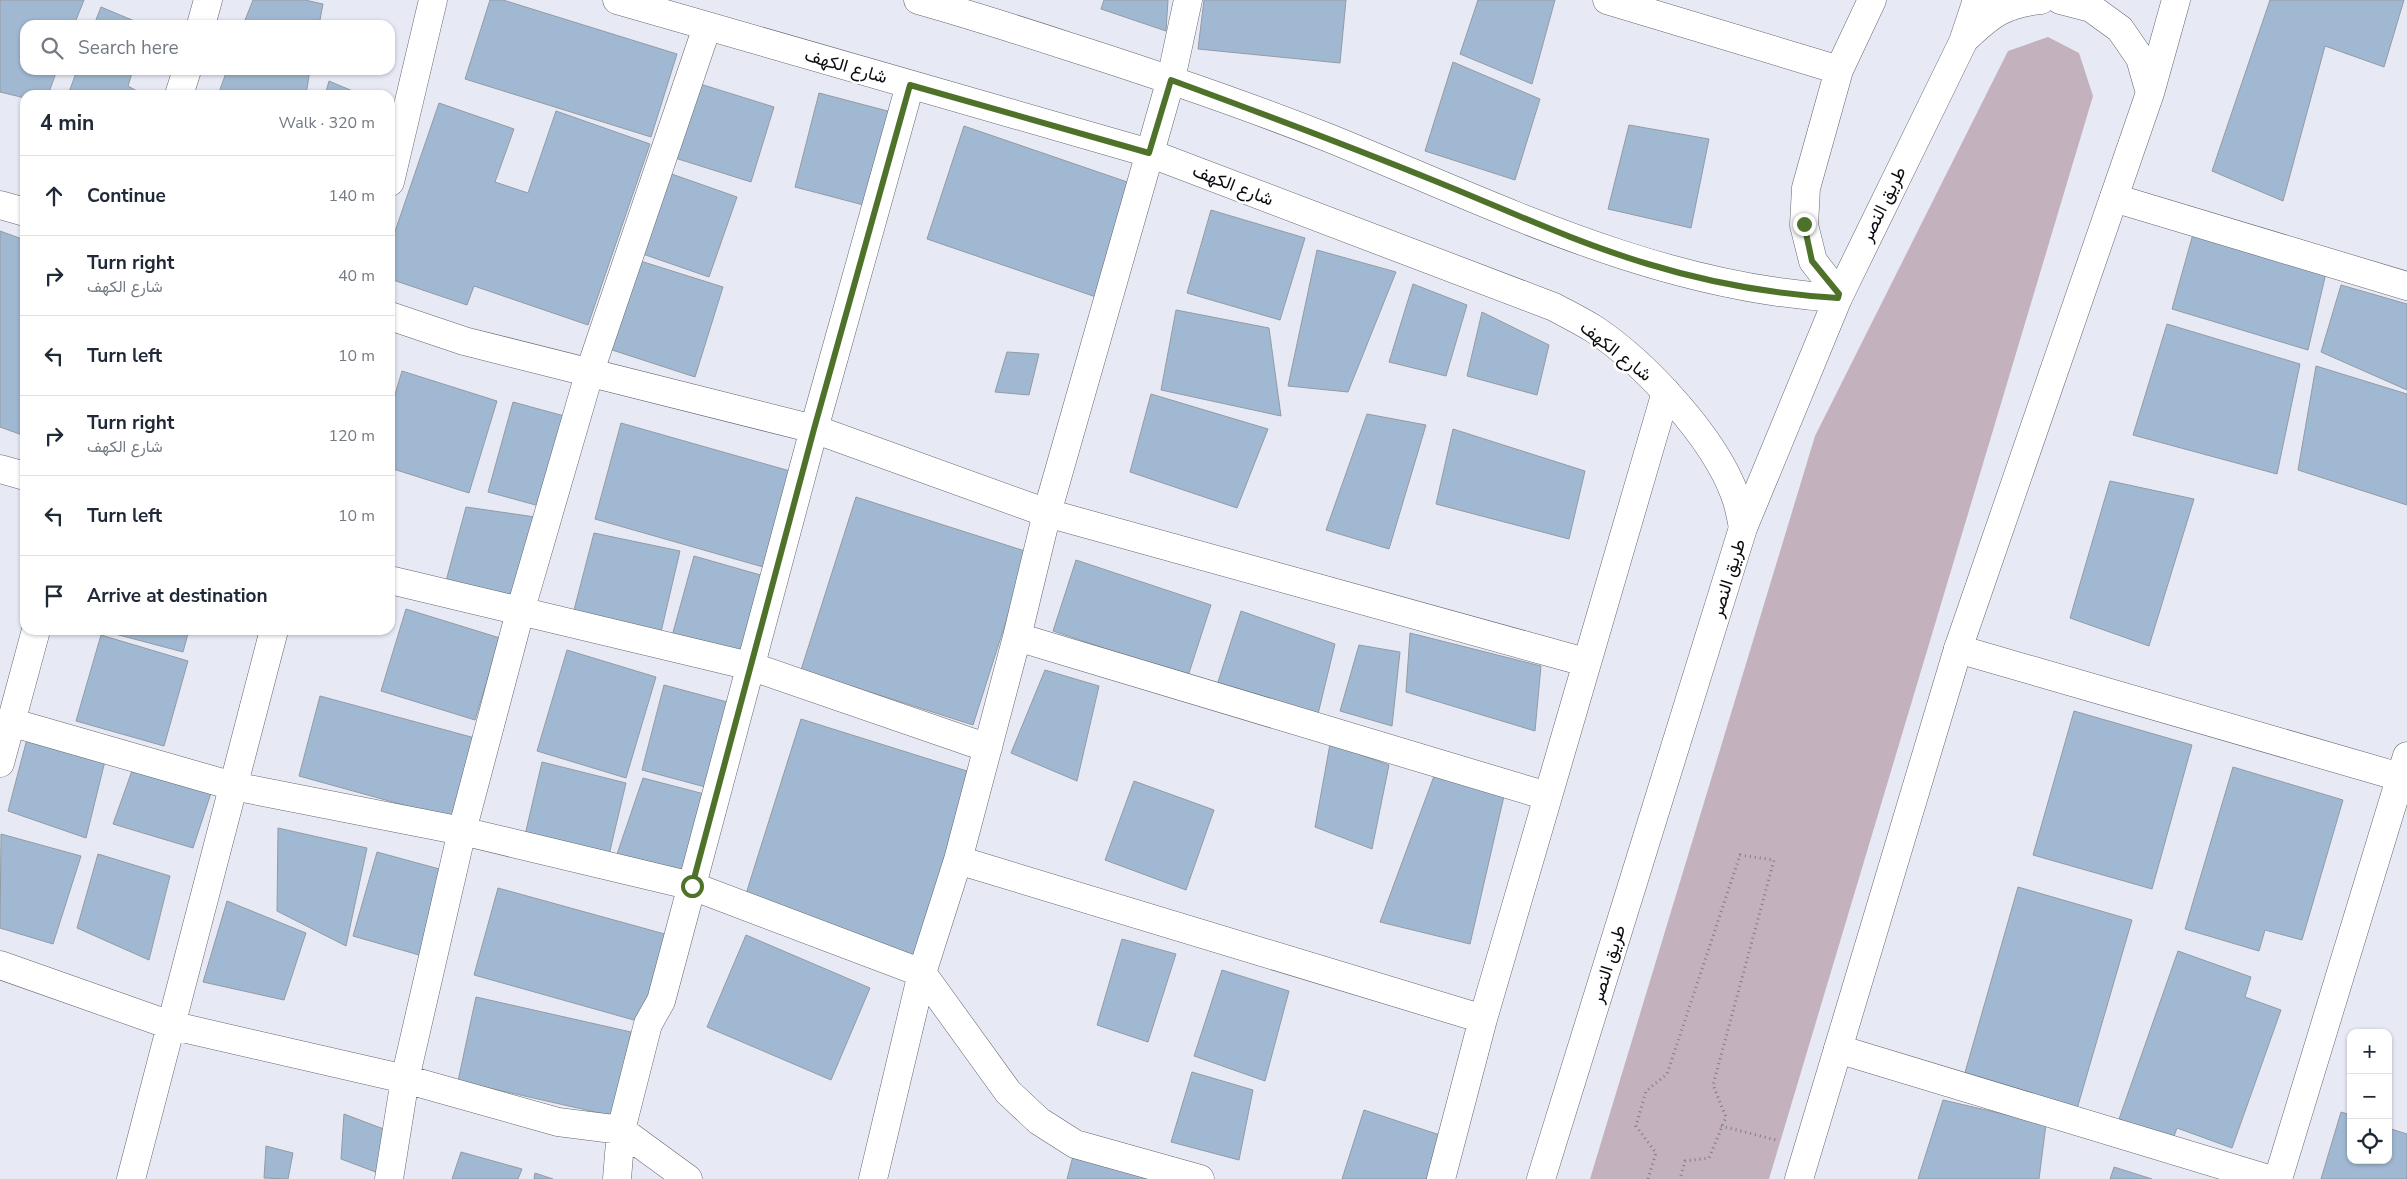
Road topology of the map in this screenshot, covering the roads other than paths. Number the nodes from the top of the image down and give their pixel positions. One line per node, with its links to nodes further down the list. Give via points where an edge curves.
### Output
1 (208, 0): 13 (street)
2 (433, 0): 23 (street)
3 (617, 0): 14 (street, شارع الكهف)
4 (918, 0): 12 (street)
5 (1188, 0): 18 (street)
6 (1607, 0): 16 (street)
7 (1872, 0): 16 (street)
8 (1977, 0): 15 (street, طريق النصر)
9 (2041, 0): 15 (street, via 2021,2 1988,16)
10 (2060, 0): 21 (street, via 2091,8 2120,29 2140,58)
11 (2176, 0): 21 (street)
12 (946, 4): 18 (street)
13 (202, 20)
14 (708, 27): 19 (street, شارع الكهف); 30 (street)
15 (1963, 42): 28 (street, طريق النصر)
16 (1839, 70): 28 (street, via 1806,188 1804,224 1812,261)
17 (185, 75): 20 (street)
18 (1171, 80): 22 (street); 28 (street, via 1326,137 1647,264 1746,288 1796,296)
19 (910, 85): 22 (street, شارع الكهف); 32 (street)
20 (181, 90)
21 (2150, 93): 24 (street)
22 (1149, 153): 31 (street, شارع الكهف, via 1554,307 1594,329 1631,358); 35 (street)
23 (395, 161)
24 (2114, 198): 27 (street); 42 (street)
25 (0, 205): 26 (street)
26 (20, 211)
27 (2407, 286)
28 (1839, 296): 36 (street, طريق النصر)
29 (395, 318): 30 (street, via 464,341)
30 (590, 371): 32 (street); 38 (street)
31 (1666, 392): 36 (street, شارع الكهف, via 1716,458 1735,495); 43 (street)
32 (814, 429): 35 (street); 44 (street)
33 (0, 469): 34 (street)
34 (20, 475)
35 (1047, 514): 41 (street); 43 (street)
36 (1743, 528): 68 (street, طريق النصر)
37 (395, 581): 38 (street)
38 (520, 612): 44 (street); 51 (street)
39 (35, 635): 45 (street)
40 (273, 635): 49 (street)
41 (1017, 637): 46 (street); 50 (street)
42 (1958, 649): 48 (street); 58 (street)
43 (1586, 662): 50 (street)
44 (750, 666): 46 (street); 53 (street)
45 (10, 722): 47 (street); 49 (street)
46 (988, 748): 52 (street)
47 (0, 763)
48 (2405, 771): 71 (street)
49 (233, 786): 51 (street); 57 (street)
50 (1547, 796): 56 (street)
51 (462, 832): 53 (street); 59 (street)
52 (958, 860): 55 (street); 56 (street)
53 (692, 886): 55 (street); 60 (street, via 661,1001 648,1024)
54 (0, 965): 57 (street)
55 (922, 973): 65 (street); 66 (street, via 1008,1092 1039,1121 1075,1144)
56 (1483, 1019): 67 (street)
57 (170, 1025): 59 (street); 61 (street)
58 (1838, 1049): 69 (street); 70 (street)
59 (405, 1079): 60 (street, via 558,1122); 62 (street)
60 (620, 1130): 63 (street); 64 (street)
61 (131, 1179)
62 (389, 1179)
63 (617, 1179)
64 (688, 1179)
65 (872, 1179)
66 (1200, 1179)
67 (1441, 1179)
68 (1541, 1179)
69 (1799, 1179)
70 (2268, 1179)
71 (2278, 1179)

